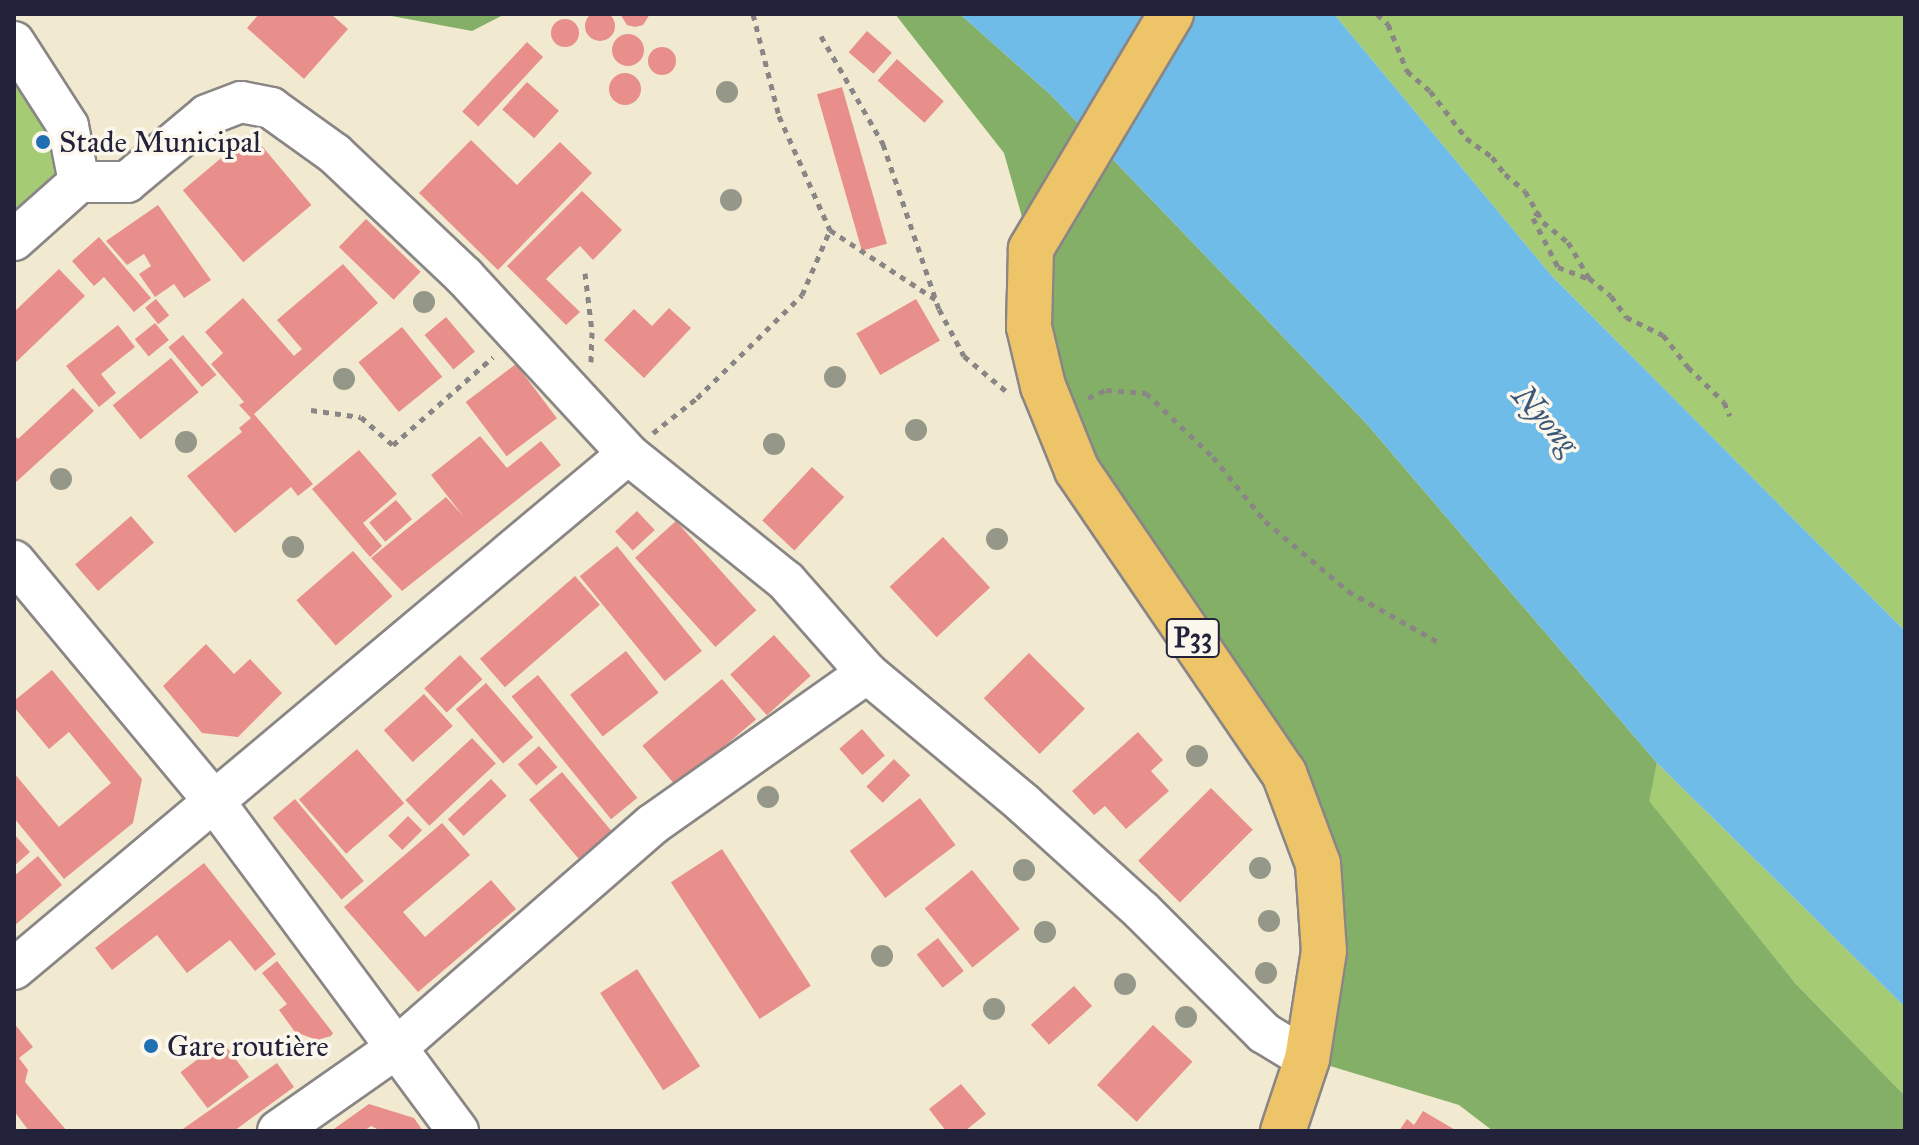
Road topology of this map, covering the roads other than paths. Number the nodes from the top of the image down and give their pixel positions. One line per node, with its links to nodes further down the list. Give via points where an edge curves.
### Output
1 (1171, 14): 11 (main road, P33, via 1031,249 1029,327 1043,386 1077,470 1284,773 1318,864 1324,951)
2 (14, 42): 3 (street, via 68,126)
3 (79, 182): 4 (street); 5 (street, via 127,182 207,115 241,102 271,108 335,154 464,276)
4 (14, 240)
5 (628, 454): 7 (street, via 786,581); 8 (street)
6 (14, 561): 8 (street)
7 (867, 673): 10 (street, via 653,824); 11 (street, via 1142,911 1264,1033)
8 (213, 800): 9 (street); 10 (street)
9 (14, 969)
10 (395, 1049): 12 (street); 13 (street)
11 (1307, 1059): 14 (main road, P33)
12 (278, 1131)
13 (458, 1131)
14 (1283, 1131)

